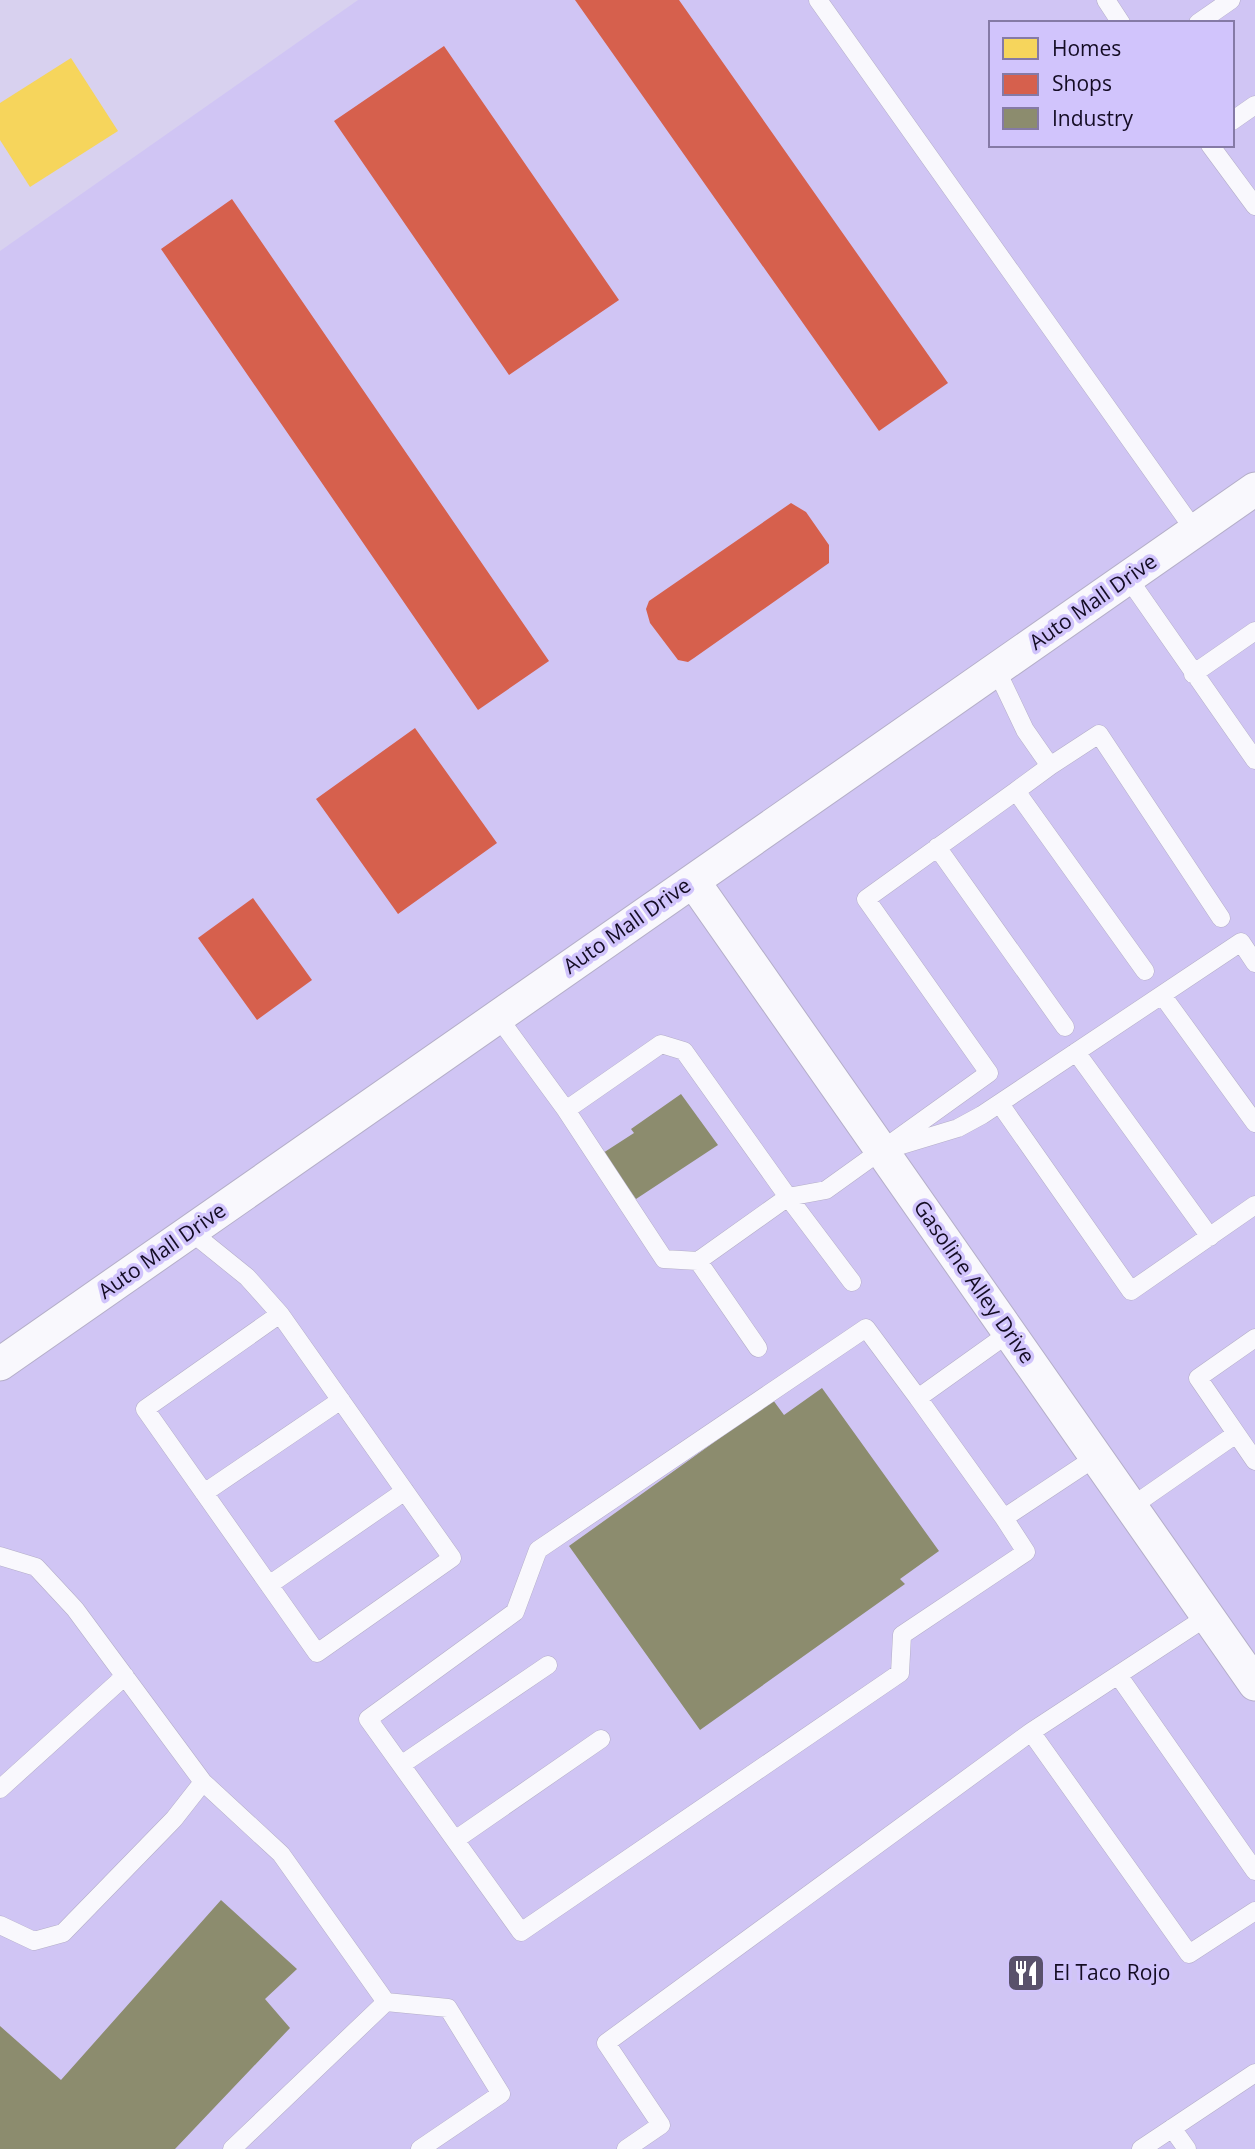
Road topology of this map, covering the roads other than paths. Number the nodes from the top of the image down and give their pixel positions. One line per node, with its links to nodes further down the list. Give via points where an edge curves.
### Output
1 (818, 0): 11 (lane)
2 (1106, 0): 4 (lane)
3 (1231, 0): 5 (lane)
4 (1120, 21)
5 (1201, 21)
6 (1255, 105): 7 (lane)
7 (1234, 120)
8 (1211, 147): 9 (lane)
9 (1255, 206)
10 (1255, 489): 11 (street, Auto Mall Drive)
11 (1195, 531): 12 (street, Auto Mall Drive)
12 (1128, 578): 14 (street, Auto Mall Drive); 15 (lane)
13 (1255, 631): 15 (lane)
14 (996, 669): 17 (lane, via 1025,730); 20 (street, Auto Mall Drive)
15 (1193, 674): 16 (lane)
16 (1255, 760)
17 (1050, 766): 18 (lane); 21 (lane, via 1099,734)
18 (1016, 791): 19 (lane); 23 (lane)
19 (937, 847): 26 (lane); 31 (lane, via 866,899 989,1073)
20 (693, 881): 25 (street, Auto Mall Drive); 31 (street, Gasoline Alley Drive)
21 (1221, 918)
22 (1255, 963): 24 (lane, via 1241,942)
23 (1145, 971)
24 (1162, 995): 27 (lane); 30 (lane)
25 (498, 1017): 29 (lane); 34 (street, Auto Mall Drive)
26 (1065, 1027)
27 (1076, 1052): 28 (lane); 35 (lane)
28 (1000, 1104): 31 (lane, via 958,1128); 35 (lane, via 1131,1291)
29 (566, 1110): 32 (lane, via 661,1044 684,1051); 36 (lane, via 664,1259)
30 (1255, 1124)
31 (882, 1151): 32 (lane, via 826,1190); 39 (street, Gasoline Alley Drive)
32 (788, 1197): 36 (lane); 37 (lane)
33 (1255, 1205): 35 (lane)
34 (190, 1231): 38 (lane, via 247,1277); 42 (street, Auto Mall Drive)
35 (1210, 1237)
36 (698, 1261): 41 (lane)
37 (852, 1282)
38 (280, 1314): 44 (lane); 49 (lane, via 145,1409)
39 (1009, 1333): 43 (lane); 46 (street, Gasoline Alley Drive)
40 (1255, 1338): 45 (lane, via 1198,1378)
41 (758, 1348)
42 (0, 1364)
43 (918, 1398): 51 (lane); 61 (lane, via 866,1328 538,1550 515,1612 368,1719)
44 (341, 1400): 48 (lane); 49 (lane)
45 (1236, 1434): 47 (lane); 50 (lane)
46 (1096, 1457): 50 (street, Gasoline Alley Drive); 51 (lane)
47 (1255, 1461)
48 (405, 1491): 53 (lane); 53 (lane, via 452,1558 317,1653)
49 (204, 1493): 53 (lane)
50 (1131, 1507): 54 (street, Gasoline Alley Drive)
51 (1004, 1518): 64 (lane, via 1026,1552 902,1635 900,1673 521,1932)
52 (0, 1556): 57 (lane, via 36,1567 75,1609)
53 (269, 1585)
54 (1208, 1616): 56 (lane); 58 (street, Gasoline Alley Drive)
55 (548, 1665): 61 (lane)
56 (1118, 1675): 59 (lane); 65 (lane)
57 (125, 1676): 62 (lane); 63 (lane)
58 (1255, 1684)
59 (1031, 1732): 66 (lane, via 1189,1954); 73 (lane, via 606,2043 661,2124)
60 (601, 1739): 64 (lane)
61 (401, 1765): 64 (lane)
62 (203, 1782): 67 (lane, via 174,1819 63,1933 34,1941); 68 (lane, via 281,1854)
63 (0, 1789)
64 (455, 1840)
65 (1255, 1871)
66 (1255, 1911)
67 (0, 1925)
68 (386, 2002): 71 (lane); 72 (lane, via 448,2008 501,2094)
69 (1255, 2073): 70 (lane)
70 (1172, 2128): 74 (lane); 75 (lane)
71 (232, 2149)
72 (420, 2149)
73 (626, 2149)
74 (1141, 2149)
75 (1186, 2149)

